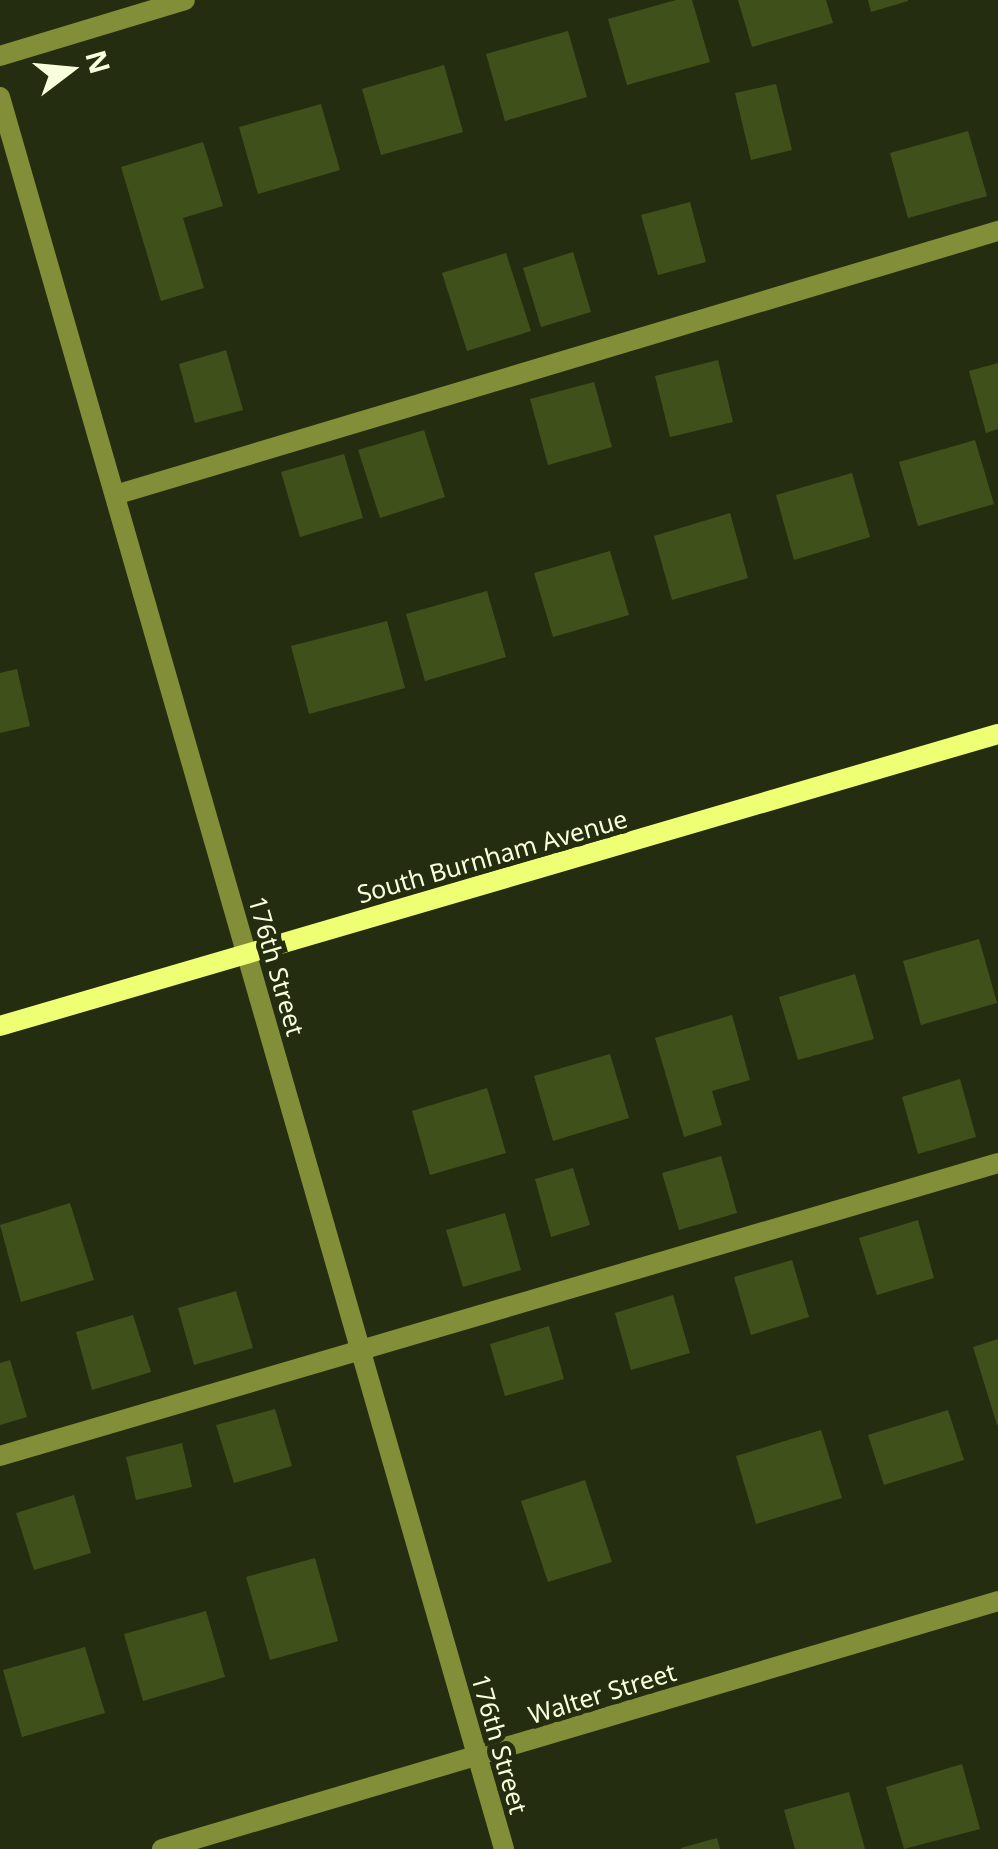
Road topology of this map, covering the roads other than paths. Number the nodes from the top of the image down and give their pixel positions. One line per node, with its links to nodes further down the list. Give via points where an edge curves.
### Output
1 (185, 0): 2 (street)
2 (0, 56)
3 (0, 97): 5 (street, 176th Street)
4 (998, 231): 5 (street)
5 (115, 495): 7 (street, 176th Street)
6 (998, 734): 7 (main road, South Burnham Avenue)
7 (248, 954): 8 (main road, South Burnham Avenue); 10 (street, 176th Street)
8 (0, 1026)
9 (998, 1162): 10 (street)
10 (361, 1350): 11 (street); 13 (street, 176th Street)
11 (0, 1456)
12 (998, 1601): 13 (street, Walter Street)
13 (478, 1756): 14 (street, Walter Street); 15 (street, 176th Street)
14 (162, 1849)
15 (504, 1849)

